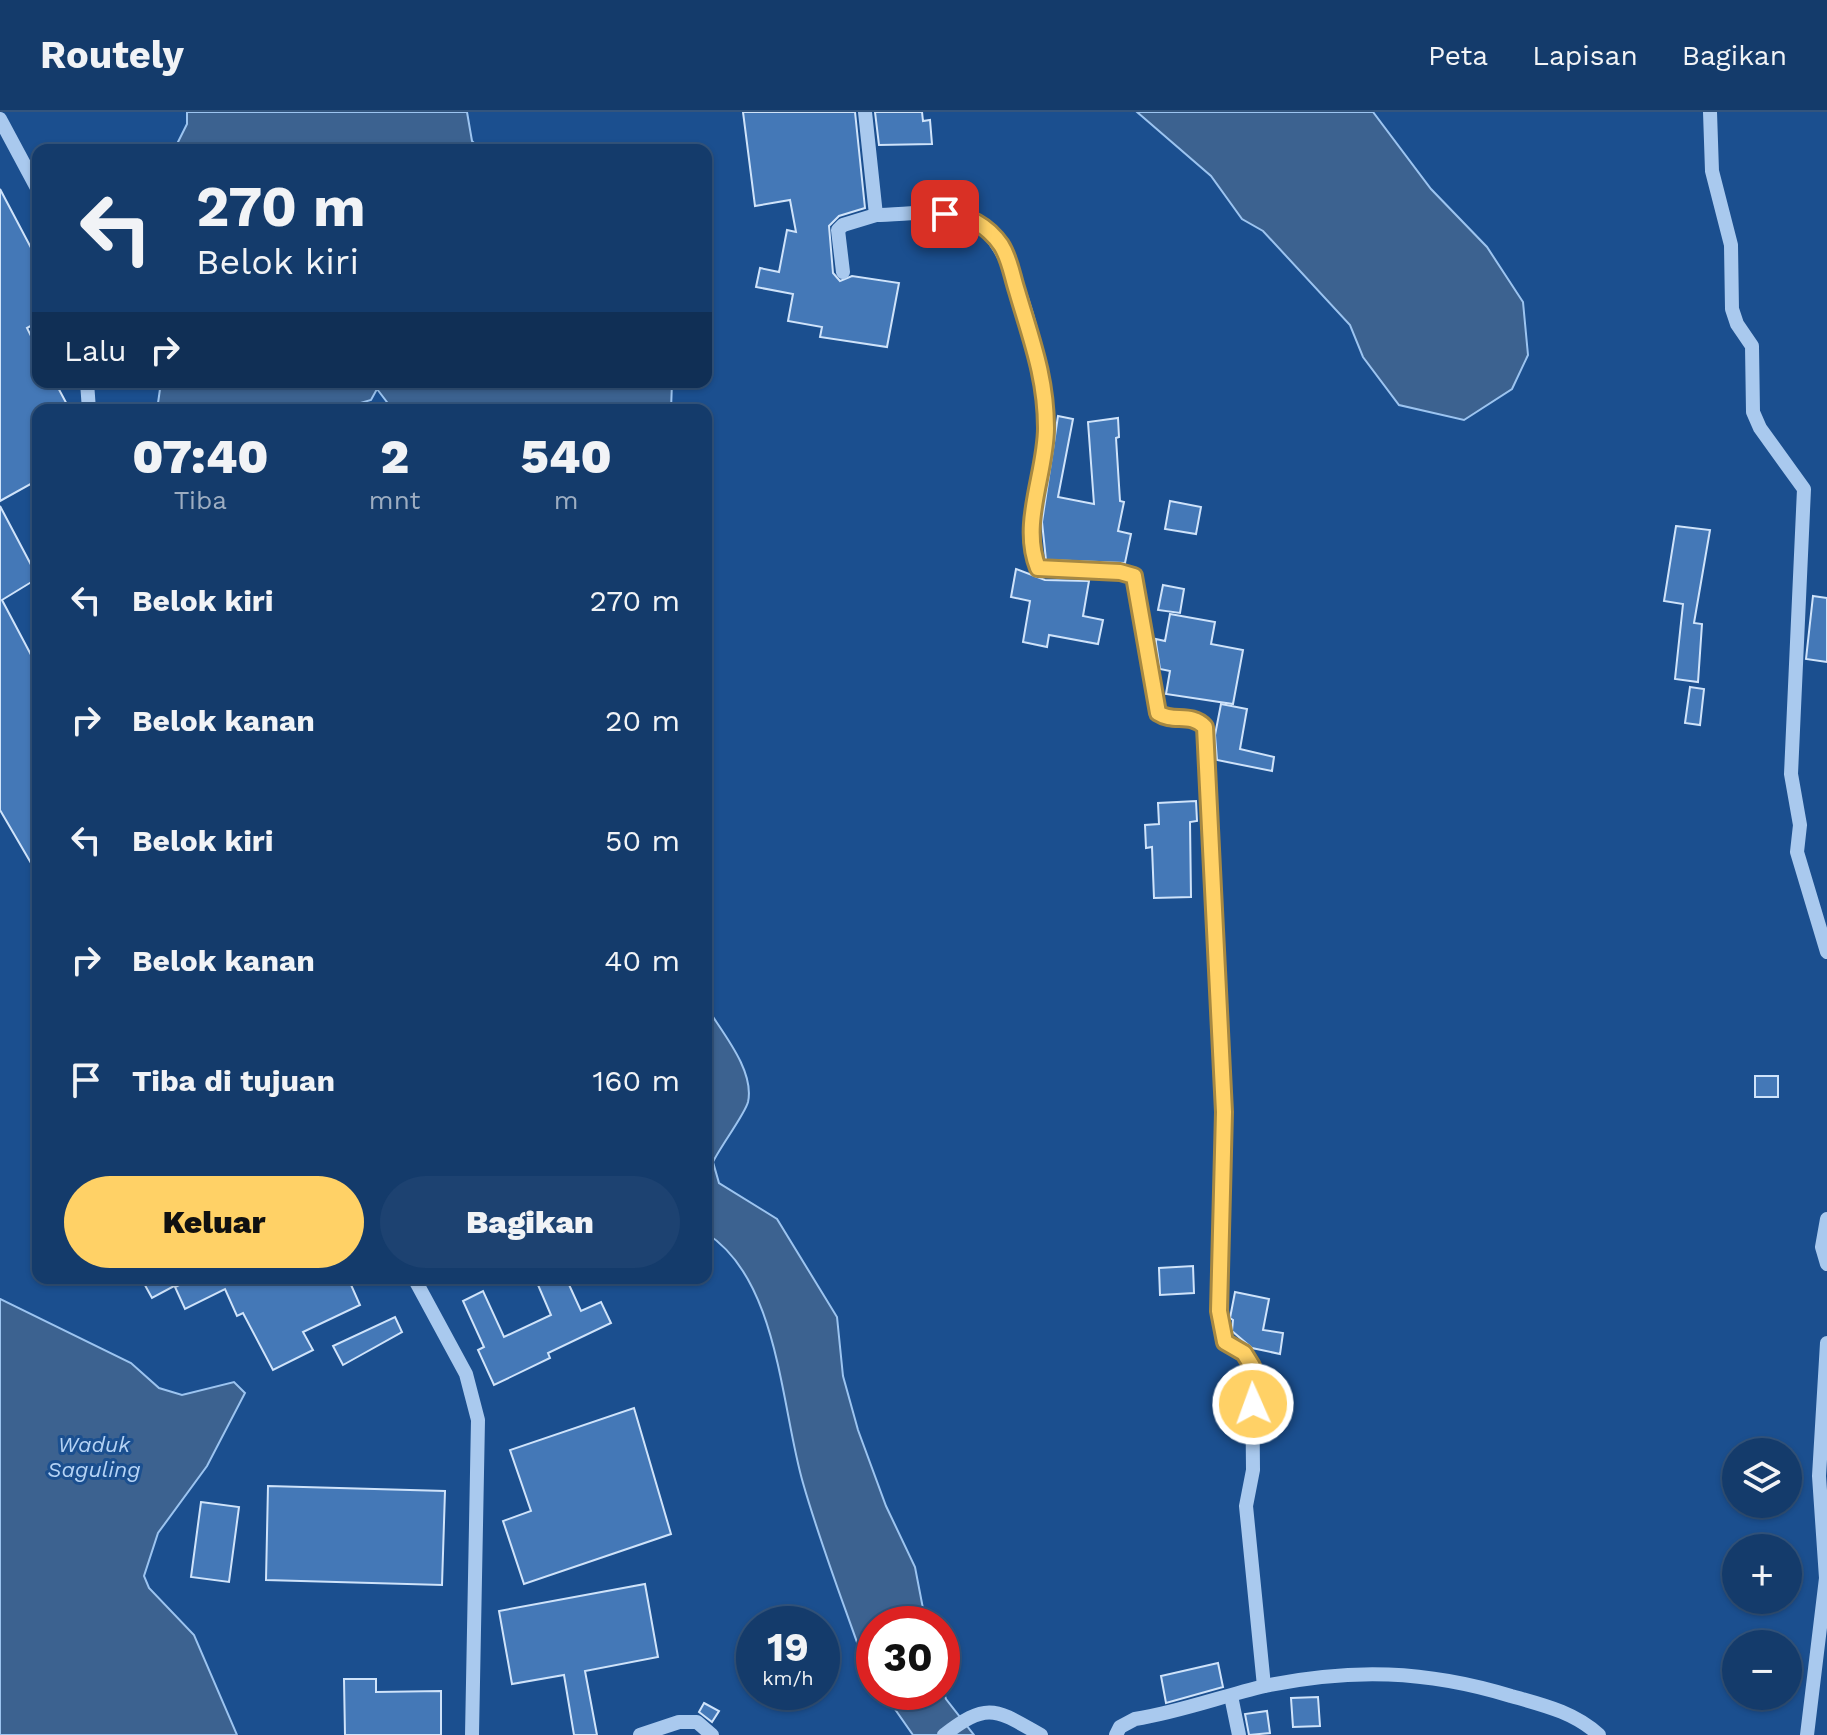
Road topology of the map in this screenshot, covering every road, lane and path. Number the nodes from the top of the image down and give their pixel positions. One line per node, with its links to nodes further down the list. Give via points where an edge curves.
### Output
1 (865, 112): 5 (street)
2 (1710, 112): 7 (street, via 1712,171 1731,245 1732,309 1752,346 1753,412 1804,489 1791,774 1800,825 1797,852)
3 (0, 119): 4 (street)
4 (32, 179)
5 (876, 215): 6 (street, via 838,230); 12 (street, via 963,214 1001,246 1033,333 1041,373 1046,426 1033,507 1038,568 1134,576 1158,713 1168,719 1194,718 1205,727 1224,1112 1218,1289 1221,1334 1252,1366 1253,1470 1246,1506)
6 (843, 272)
7 (1827, 952)
8 (1827, 1219): 9 (street, via 1822,1247)
9 (1827, 1264)
10 (417, 1284): 14 (street, via 466,1374 478,1420)
11 (1827, 1343): 22 (street, via 1819,1476 1826,1578)
12 (1264, 1686): 13 (street); 21 (street, via 1368,1671 1424,1677 1569,1714)
13 (1231, 1696): 19 (street, via 1135,1719); 20 (street)
14 (472, 1735)
15 (640, 1735): 16 (street, via 679,1722 697,1722)
16 (712, 1735)
17 (944, 1735): 18 (street, via 979,1711 995,1710)
18 (1041, 1735)
19 (1116, 1735)
20 (1239, 1735)
21 (1599, 1735)
22 (1807, 1735)

